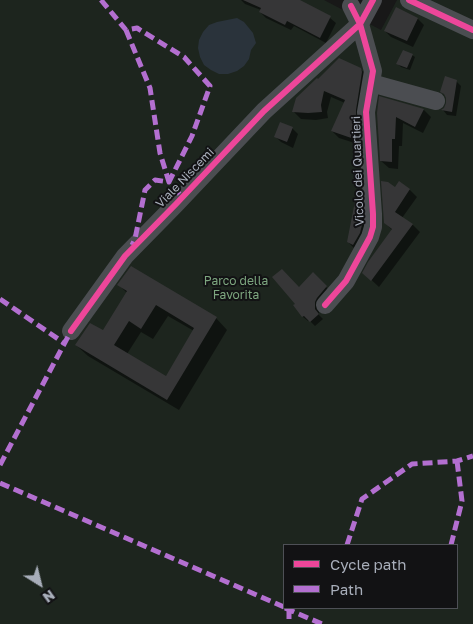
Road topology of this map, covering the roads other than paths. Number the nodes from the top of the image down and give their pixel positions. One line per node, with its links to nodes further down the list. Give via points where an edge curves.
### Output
1 (373, 0): 4 (street, Viale Niscemi)
2 (410, 0): 5 (street)
3 (348, 2): 4 (street, Vicolo dei Quartieri)
4 (360, 24): 6 (street, Vicolo dei Quartieri, via 373,71); 9 (street, Viale Niscemi, via 264,111 125,256)
5 (473, 30)
6 (371, 82): 7 (street); 8 (street, Vicolo dei Quartieri, via 366,112 373,227 346,281)
7 (436, 101)
8 (325, 305)
9 (71, 331)

